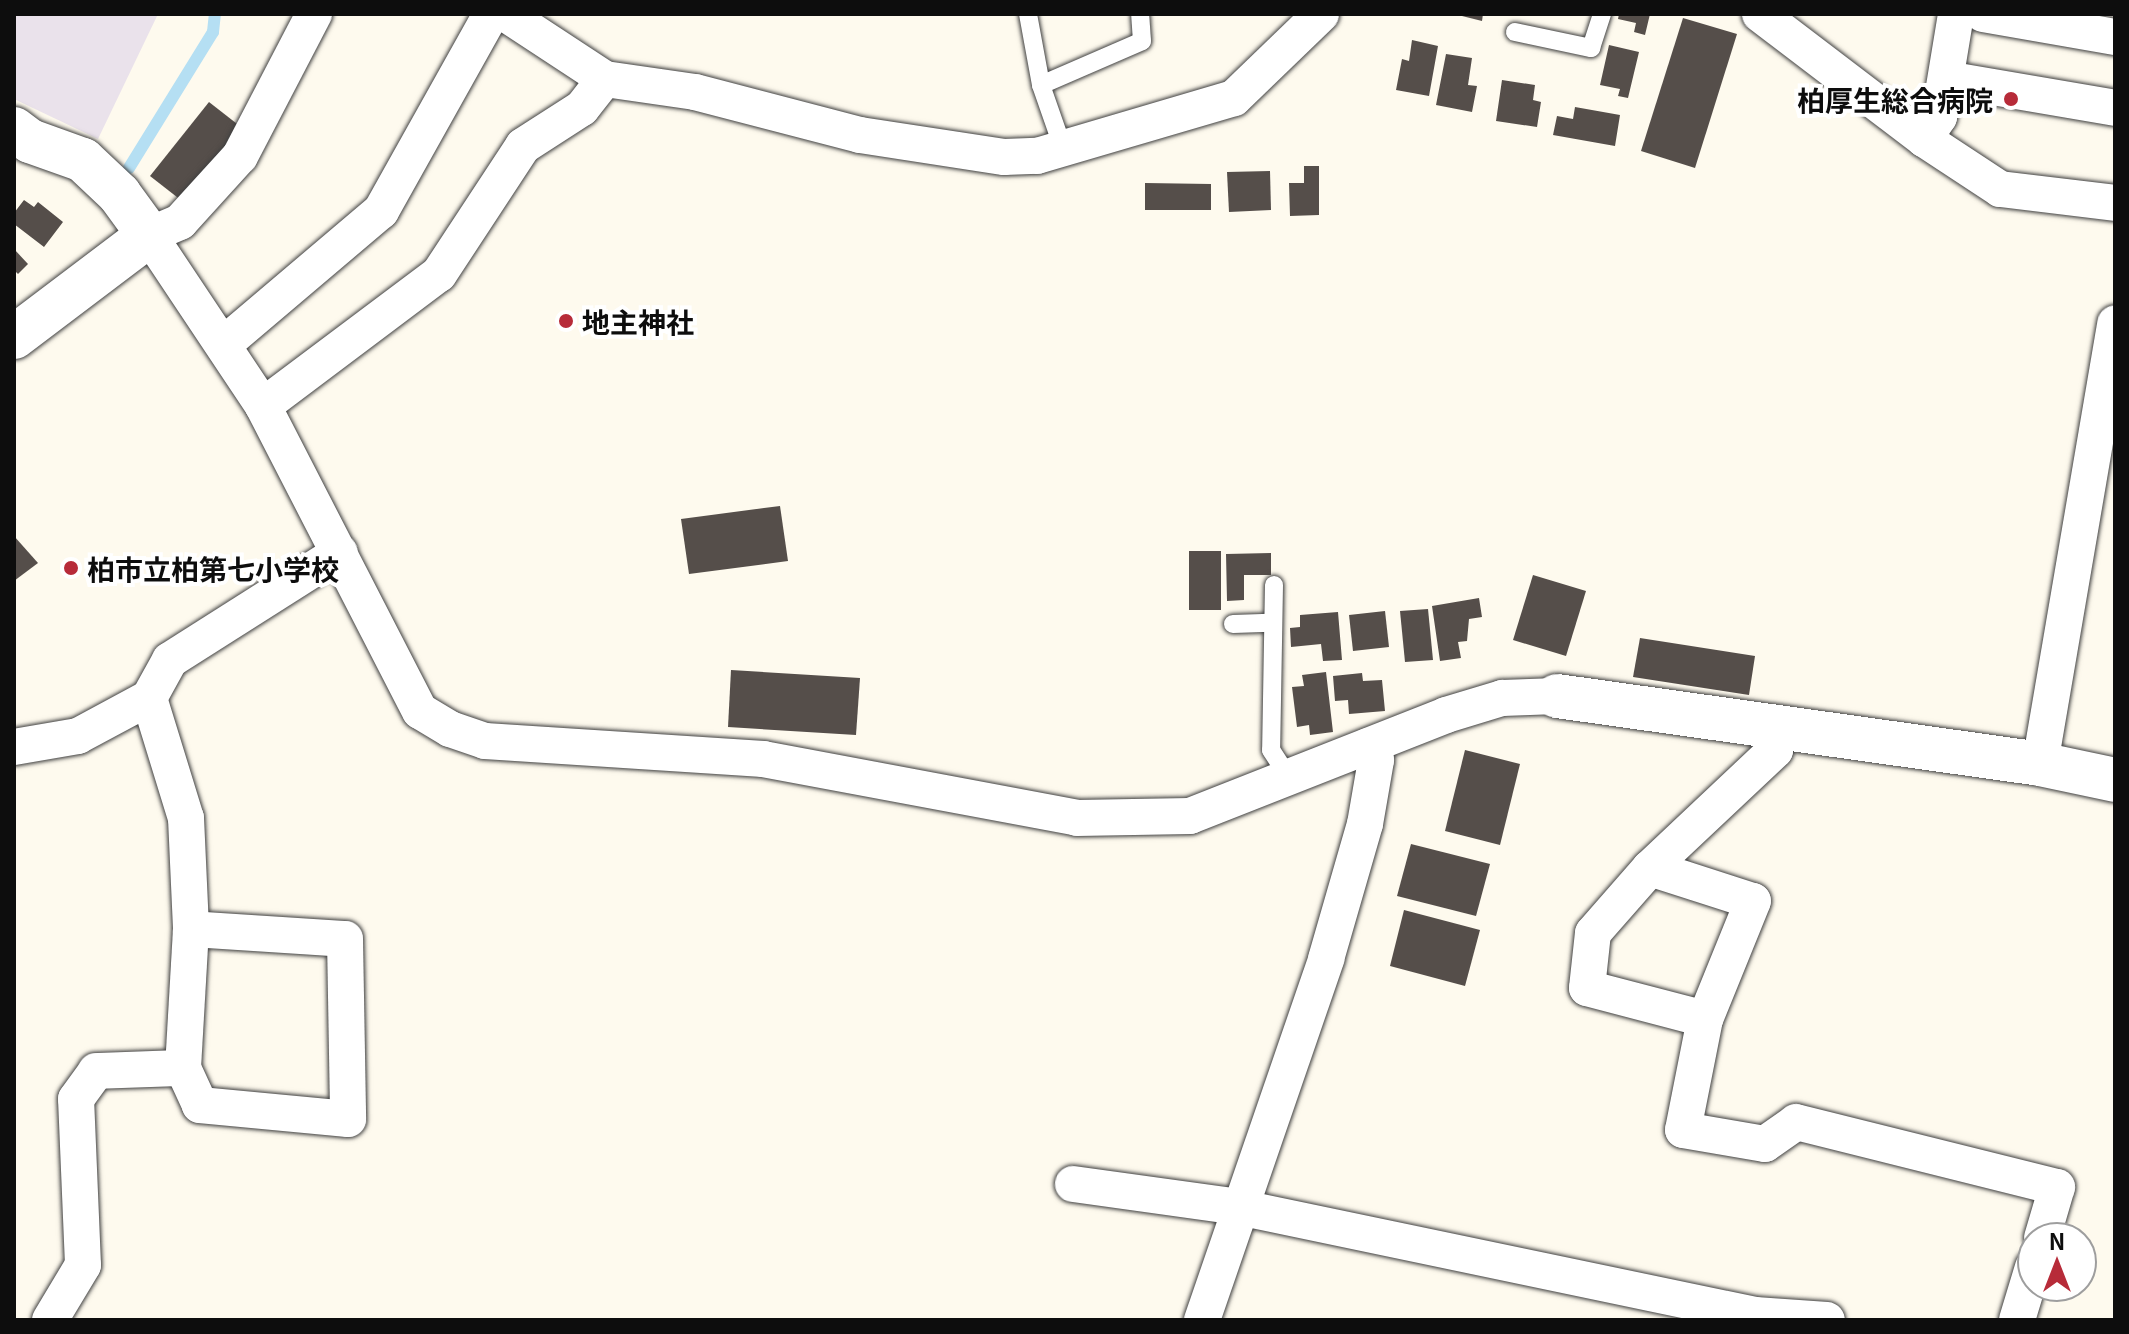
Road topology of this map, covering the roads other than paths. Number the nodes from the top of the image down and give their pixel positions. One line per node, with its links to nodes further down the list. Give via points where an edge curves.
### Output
1 (314, 14): 22 (street, via 240,156 180,222)
2 (491, 14): 25 (street, via 381,211)
3 (506, 14): 11 (street)
4 (1028, 14): 16 (lane)
5 (1140, 14): 16 (lane, via 1142,41)
6 (1321, 14): 20 (street, via 1234,98)
7 (1602, 14): 12 (lane, via 1591,48)
8 (1760, 14): 18 (street)
9 (1956, 14): 15 (street)
10 (1983, 14): 13 (street)
11 (550, 27): 14 (street)
12 (1515, 32)
13 (2115, 37)
14 (605, 79): 20 (street, via 695,92 860,135 1004,157); 26 (street, via 582,108 523,146 439,274)
15 (1946, 79): 17 (street); 18 (street, via 1939,117)
16 (1041, 85): 20 (lane)
17 (2115, 108)
18 (1924, 139): 21 (street, via 2000,189)
19 (19, 143): 22 (street, via 83,160 119,194)
20 (1063, 148)
21 (2115, 203)
22 (149, 235): 24 (street); 25 (street)
23 (2115, 323): 36 (street)
24 (14, 337)
25 (224, 344): 26 (street)
26 (263, 406): 27 (street)
27 (340, 552): 32 (street, via 170,660); 37 (street, via 420,711 485,741 763,759 1077,818 1190,816)
28 (1274, 585): 29 (lane)
29 (1270, 623): 30 (lane); 37 (lane, via 1271,750)
30 (1233, 624)
31 (1557, 696): 33 (street); 34 (street, via 1502,698)
32 (149, 698): 35 (street, via 78,736); 40 (street, via 186,818)
33 (1779, 727): 36 (street); 39 (street, via 1775,750)
34 (1368, 746): 37 (street); 44 (street, via 1376,760 1365,824 1326,959)
35 (14, 747)
36 (2040, 764): 38 (street)
37 (1290, 779)
38 (2115, 780)
39 (1650, 868): 41 (street, via 1753,901); 41 (street, via 1593,933 1587,988)
40 (191, 929): 42 (street); 42 (street, via 345,939 348,1119 200,1105)
41 (1705, 1019): 45 (street, via 1683,1130 1765,1144 1796,1122 2057,1187)
42 (183, 1068): 46 (street, via 96,1071 76,1099 83,1265)
43 (1073, 1184): 44 (street)
44 (1238, 1207): 47 (street); 48 (street, via 1755,1315)
45 (2047, 1222)
46 (50, 1320)
47 (1202, 1320)
48 (1827, 1320)

